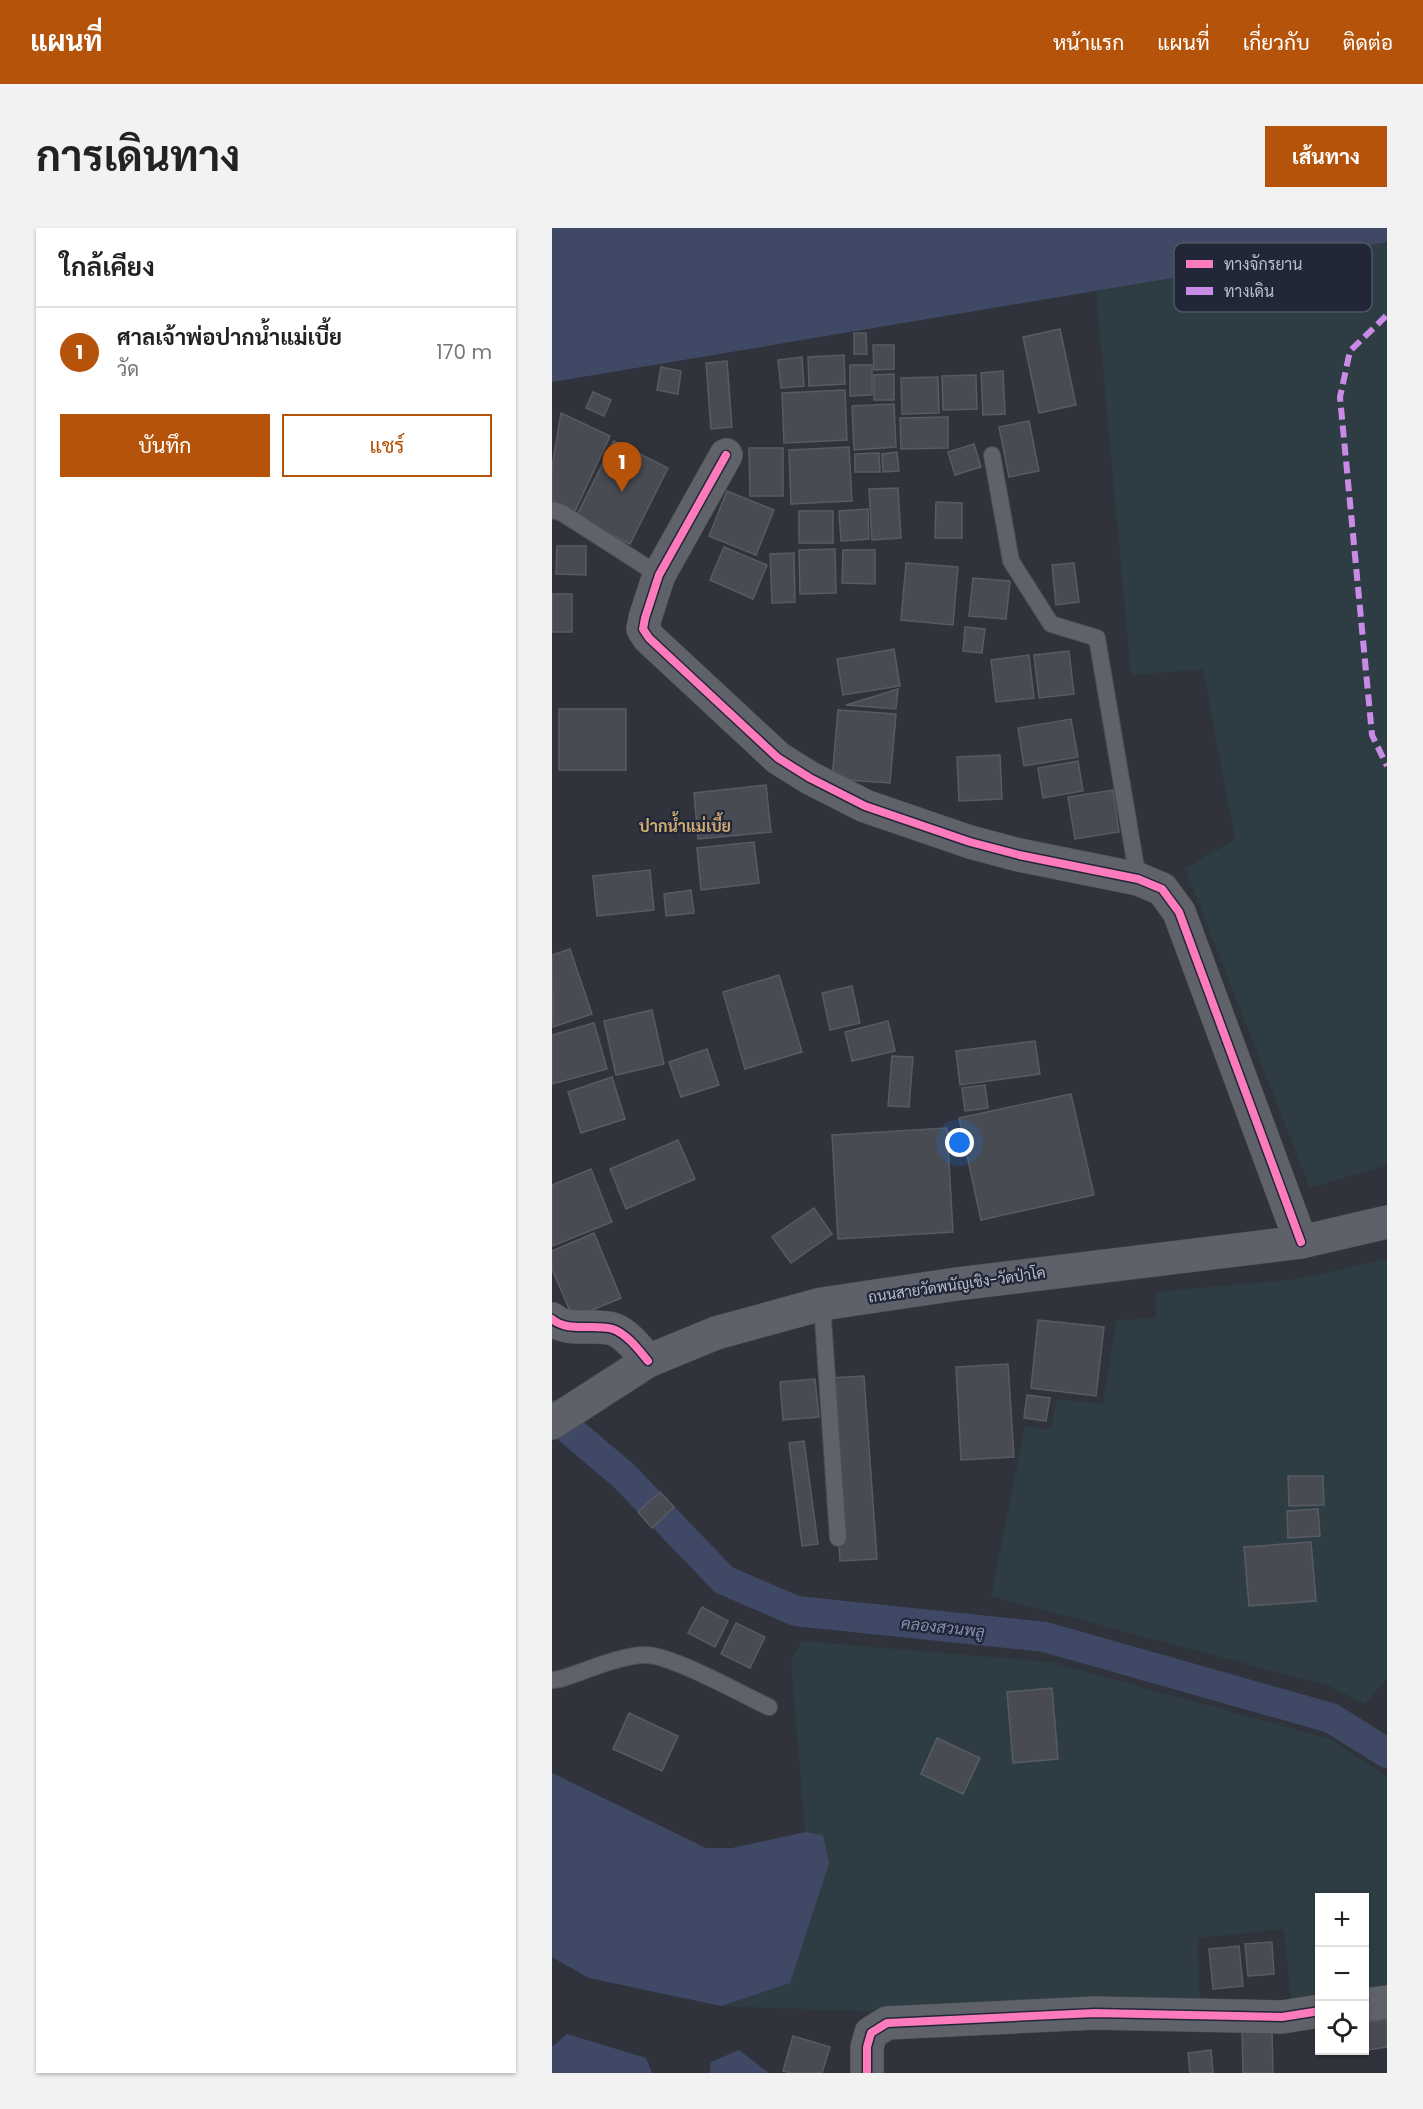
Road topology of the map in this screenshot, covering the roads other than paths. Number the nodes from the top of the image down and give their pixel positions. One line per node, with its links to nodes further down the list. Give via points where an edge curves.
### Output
1 (726, 454): 4 (street)
2 (992, 455): 5 (lane, via 1011,561 1051,624 1097,638)
3 (552, 510): 4 (lane)
4 (659, 575): 5 (street, via 643,629 778,758 866,806 909,822 1019,855)
5 (1138, 879): 7 (street, via 1162,889 1179,912)
6 (1387, 1222): 7 (main road, ถนนสายวัดพนัญเชิง-วัดป่าโค)
7 (1301, 1242): 8 (main road, ถนนสายวัดพนัญเชิง-วัดป่าโค)
8 (822, 1304): 10 (main road, ถนนสายวัดพนัญเชิง-วัดป่าโค, via 716,1333); 12 (lane)
9 (552, 1319): 10 (street, via 572,1327 595,1325 615,1329)
10 (648, 1361): 11 (main road, ถนนสายวัดพนัญเชิง-วัดป่าโค)
11 (552, 1423)
12 (838, 1538)
13 (552, 1680): 14 (lane, via 646,1655 671,1661)
14 (769, 1707)
15 (1387, 2002): 16 (street)
16 (1369, 2004)
17 (1315, 2013): 18 (street, via 1282,2017 1095,2013 886,2023 871,2033)
18 (867, 2073)

